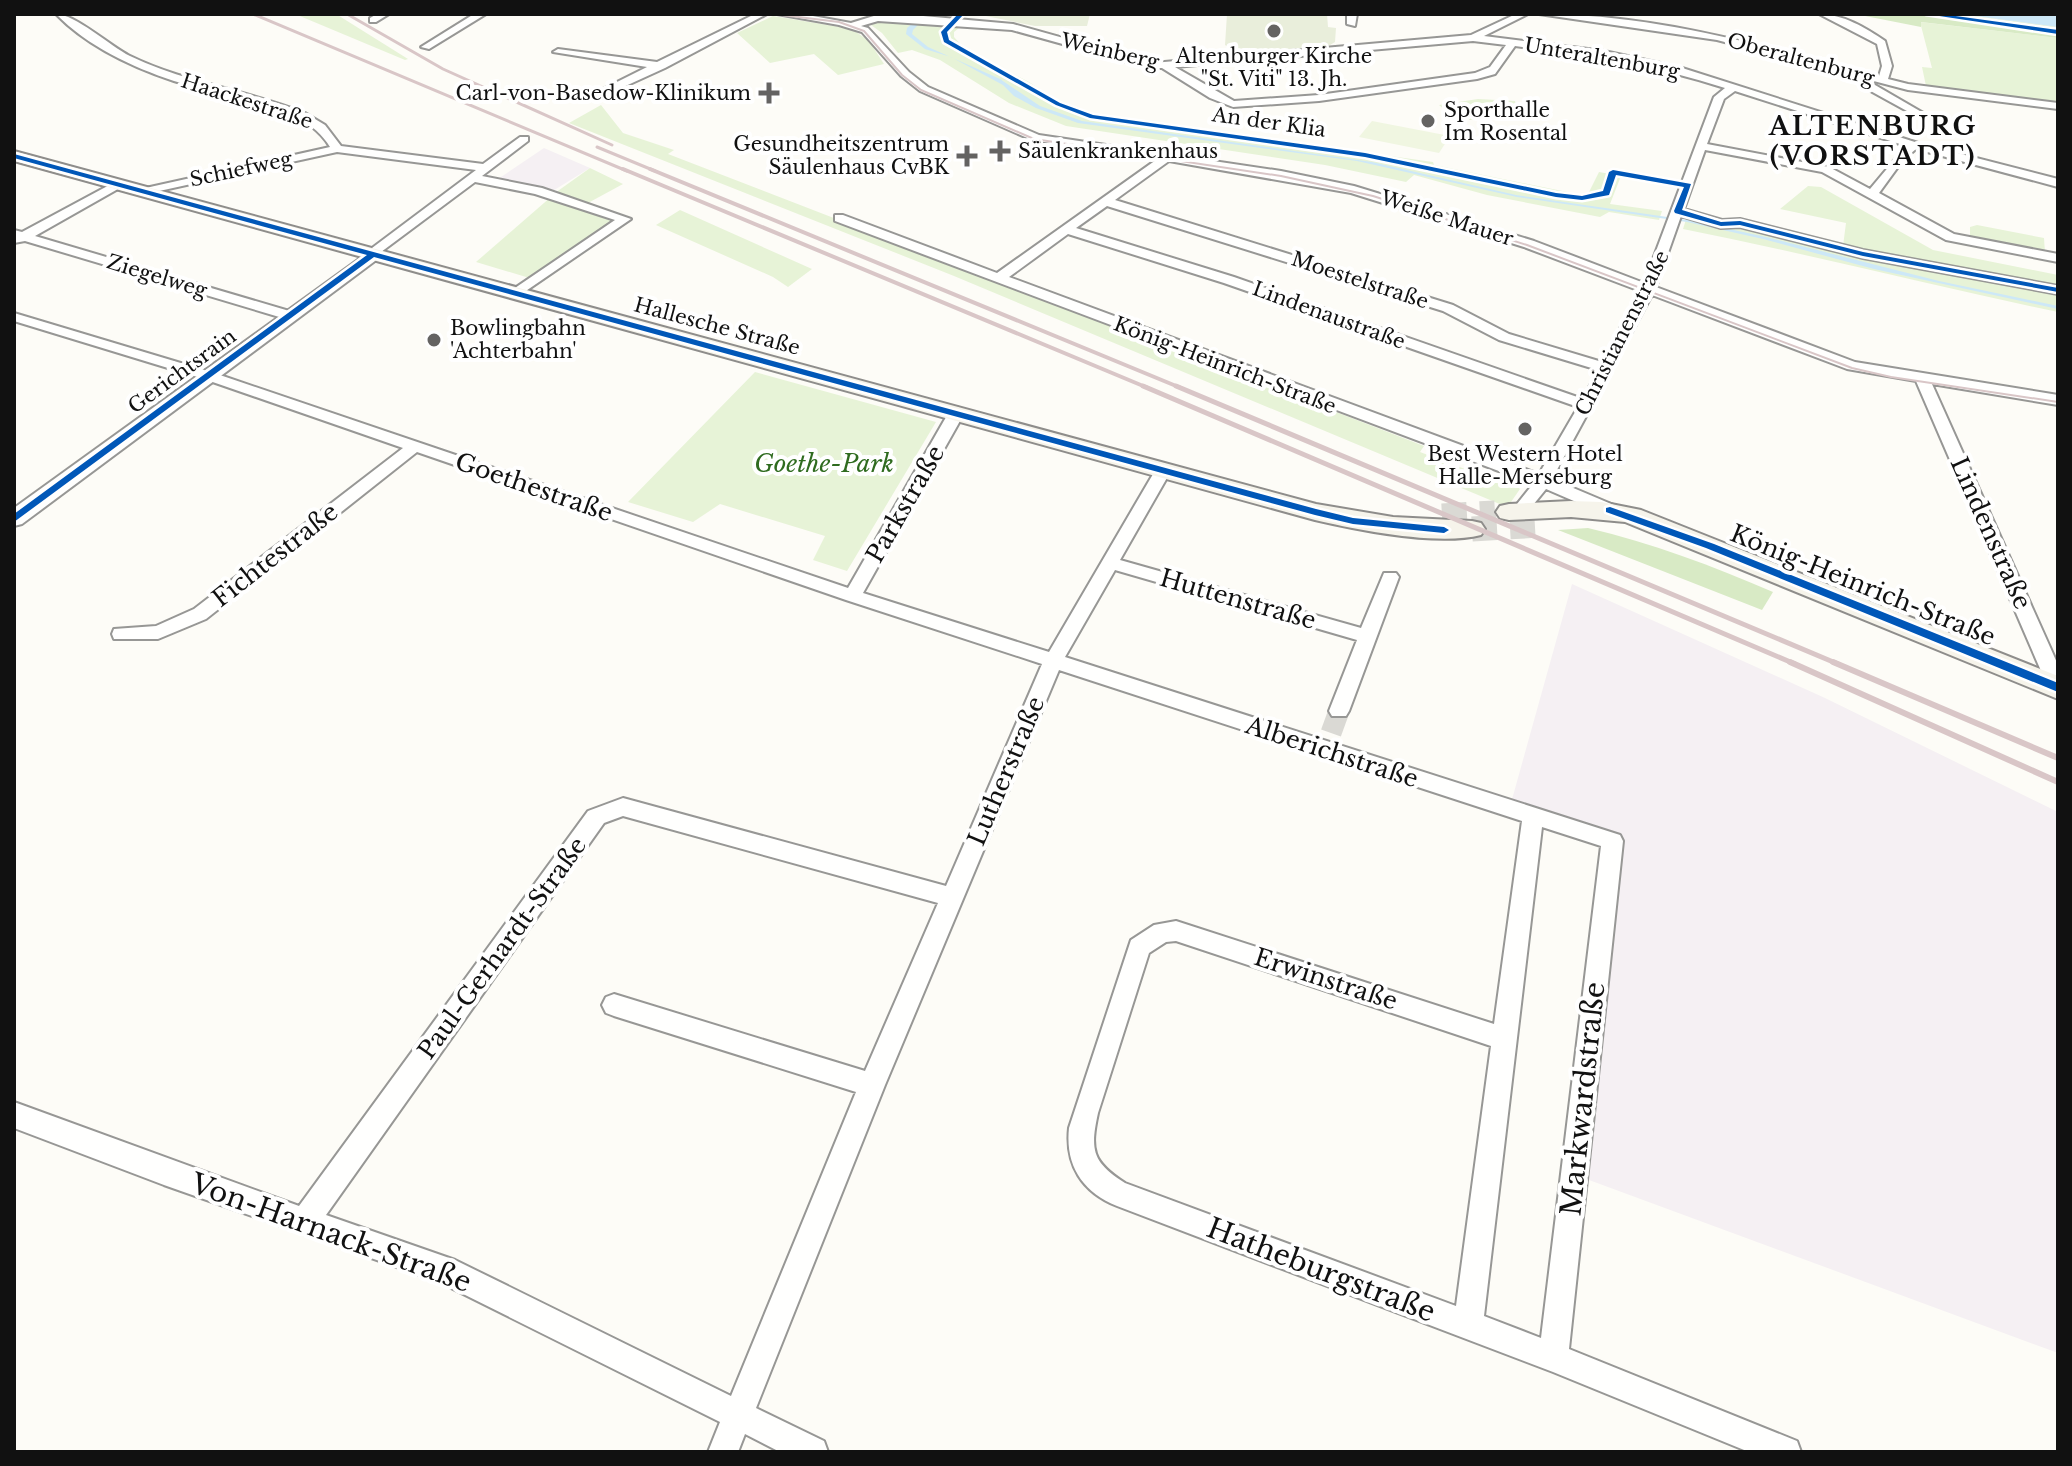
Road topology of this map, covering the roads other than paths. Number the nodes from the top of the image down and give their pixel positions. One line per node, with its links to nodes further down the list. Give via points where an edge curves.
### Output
1 (61, 14): 28 (street, Haackestraße, via 115,53 162,74 312,121 322,126)
2 (384, 14): 10 (street)
3 (481, 14): 14 (street)
4 (762, 14): 18 (street)
5 (782, 14): 11 (street)
6 (1523, 14): 12 (street)
7 (1544, 14): 19 (street, Oberaltenburg, via 1733,39)
8 (1824, 14): 19 (street, via 1882,43 1887,66)
9 (958, 18): 11 (street, Weinberg, via 877,18); 17 (street, Weinberg)
10 (373, 20)
11 (853, 25): 30 (street, Weiße Mauer, via 871,34 924,89 1016,131 1057,143)
12 (1473, 38): 13 (street, Unteraltenburg); 15 (street, Unteraltenburg)
13 (1513, 42): 17 (street, Unteraltenburg, via 1491,72 1481,75 1244,105 1202,92); 20 (street, Unteraltenburg, via 1626,58)
14 (426, 47)
15 (1358, 48): 17 (street, Weinberg)
16 (558, 52): 18 (street)
17 (1163, 65)
18 (662, 66): 22 (street)
19 (1876, 84): 21 (street); 23 (street, Oberaltenburg); 24 (street)
20 (1735, 87): 26 (street, Unteraltenburg); 27 (street, Christianenstraße, via 1719,97)
21 (1858, 91)
22 (597, 96)
23 (2058, 106)
24 (1920, 114)
25 (524, 139): 31 (street, Gerichtsrain)
26 (1914, 145): 34 (street); 35 (street, Unteraltenburg)
27 (1702, 146): 32 (street); 40 (street, Christianenstraße)
28 (337, 149): 31 (street, Haackestraße); 37 (street, Schiefweg)
29 (14, 156): 36 (main road, Hallesche Straße)
30 (1166, 158): 39 (street); 47 (street, Weiße Mauer, via 1375,195)
31 (485, 168): 33 (street, Gerichtsrain)
32 (1825, 169): 34 (street); 38 (street)
33 (473, 178): 44 (street, Gerichtsrain); 49 (street, via 538,191 625,219)
34 (1882, 180): 38 (street)
35 (2058, 183)
36 (119, 185): 37 (main road, Hallesche Straße); 43 (street)
37 (145, 192): 44 (main road, Hallesche Straße)
38 (1872, 194): 45 (street, via 1950,237)
39 (1108, 202): 42 (street); 52 (street, Moestelstraße, via 1448,308 1504,338)
40 (1676, 217): 47 (street, Christianenstraße); 48 (street, via 1740,223 1863,254)
41 (839, 218): 46 (street, König-Heinrich-Straße)
42 (1068, 230): 46 (street); 56 (street, Lindenaustraße, via 1296,302)
43 (17, 238): 50 (street, Ziegelweg)
44 (373, 254): 49 (main road, Hallesche Straße); 50 (street, Gerichtsrain)
45 (2057, 257)
46 (1000, 277): 60 (street, König-Heinrich-Straße)
47 (1649, 289): 52 (street, Christianenstraße); 54 (street, Weiße Mauer, via 1835,361)
48 (2058, 290)
49 (517, 293): 57 (main road, Hallesche Straße)
50 (291, 316): 53 (street, Gerichtsrain)
51 (14, 317): 53 (street, Goethestraße)
52 (1607, 368): 56 (street, Christianenstraße)
53 (209, 376): 58 (street, Goethestraße); 64 (street, Gerichtsrain)
54 (1923, 380): 55 (street, Weiße Mauer); 74 (street, Lindenstraße)
55 (2058, 400)
56 (1587, 405): 60 (street, Christianenstraße)
57 (957, 412): 59 (main road, Hallesche Straße); 70 (street, Parkstraße)
58 (415, 446): 70 (street, Goethestraße); 71 (street, Fichtestraße, via 200,614 158,632)
59 (1164, 469): 66 (main road, Hallesche Straße, via 1337,517); 68 (street, Lutherstraße)
60 (1542, 483): 61 (street, König-Heinrich-Straße); 63 (street, Christianenstraße, via 1525,504)
61 (1610, 510): 63 (main road, König-Heinrich-Straße, via 1565,508); 65 (main road, König-Heinrich-Straße)
62 (1442, 516): 66 (main road, Hallesche Straße)
63 (1525, 516): 65 (main road, König-Heinrich-Straße)
64 (14, 519)
65 (1650, 524): 74 (main road, König-Heinrich-Straße)
66 (1411, 525): 67 (main road, Hallesche Straße)
67 (1472, 529)
68 (1108, 562): 72 (street, Huttenstraße); 73 (street, Lutherstraße)
69 (1390, 577): 72 (street)
70 (852, 596): 73 (street, Goethestraße)
71 (121, 634)
72 (1368, 637): 75 (street)
73 (1053, 661): 76 (street, Alberichstraße, via 1328,742); 78 (street, Lutherstraße)
74 (2058, 687)
75 (1339, 711)
76 (1533, 816): 77 (street, Alberichstraße); 81 (street)
77 (1612, 841): 86 (street, Markwardstraße)
78 (951, 897): 82 (street, Lutherstraße); 84 (street, Paul-Gerhardt-Straße, via 623,807 596,817)
79 (1146, 940): 81 (street, Erwinstraße, via 1176,931); 85 (street, Hatheburgstraße, via 1139,947 1079,1138 1084,1164 1095,1180 1117,1193)
80 (614, 1005): 82 (street)
81 (1506, 1039): 85 (street)
82 (872, 1085): 87 (street, Lutherstraße)
83 (14, 1115): 84 (street, Von-Harnack-Straße)
84 (304, 1222): 87 (street, Von-Harnack-Straße, via 445,1270)
85 (1468, 1326): 86 (street, Hatheburgstraße)
86 (1553, 1357): 90 (street, Hatheburgstraße)
87 (737, 1415): 88 (street, Lutherstraße); 89 (street, Von-Harnack-Straße)
88 (723, 1452)
89 (813, 1452)
90 (1786, 1452)

